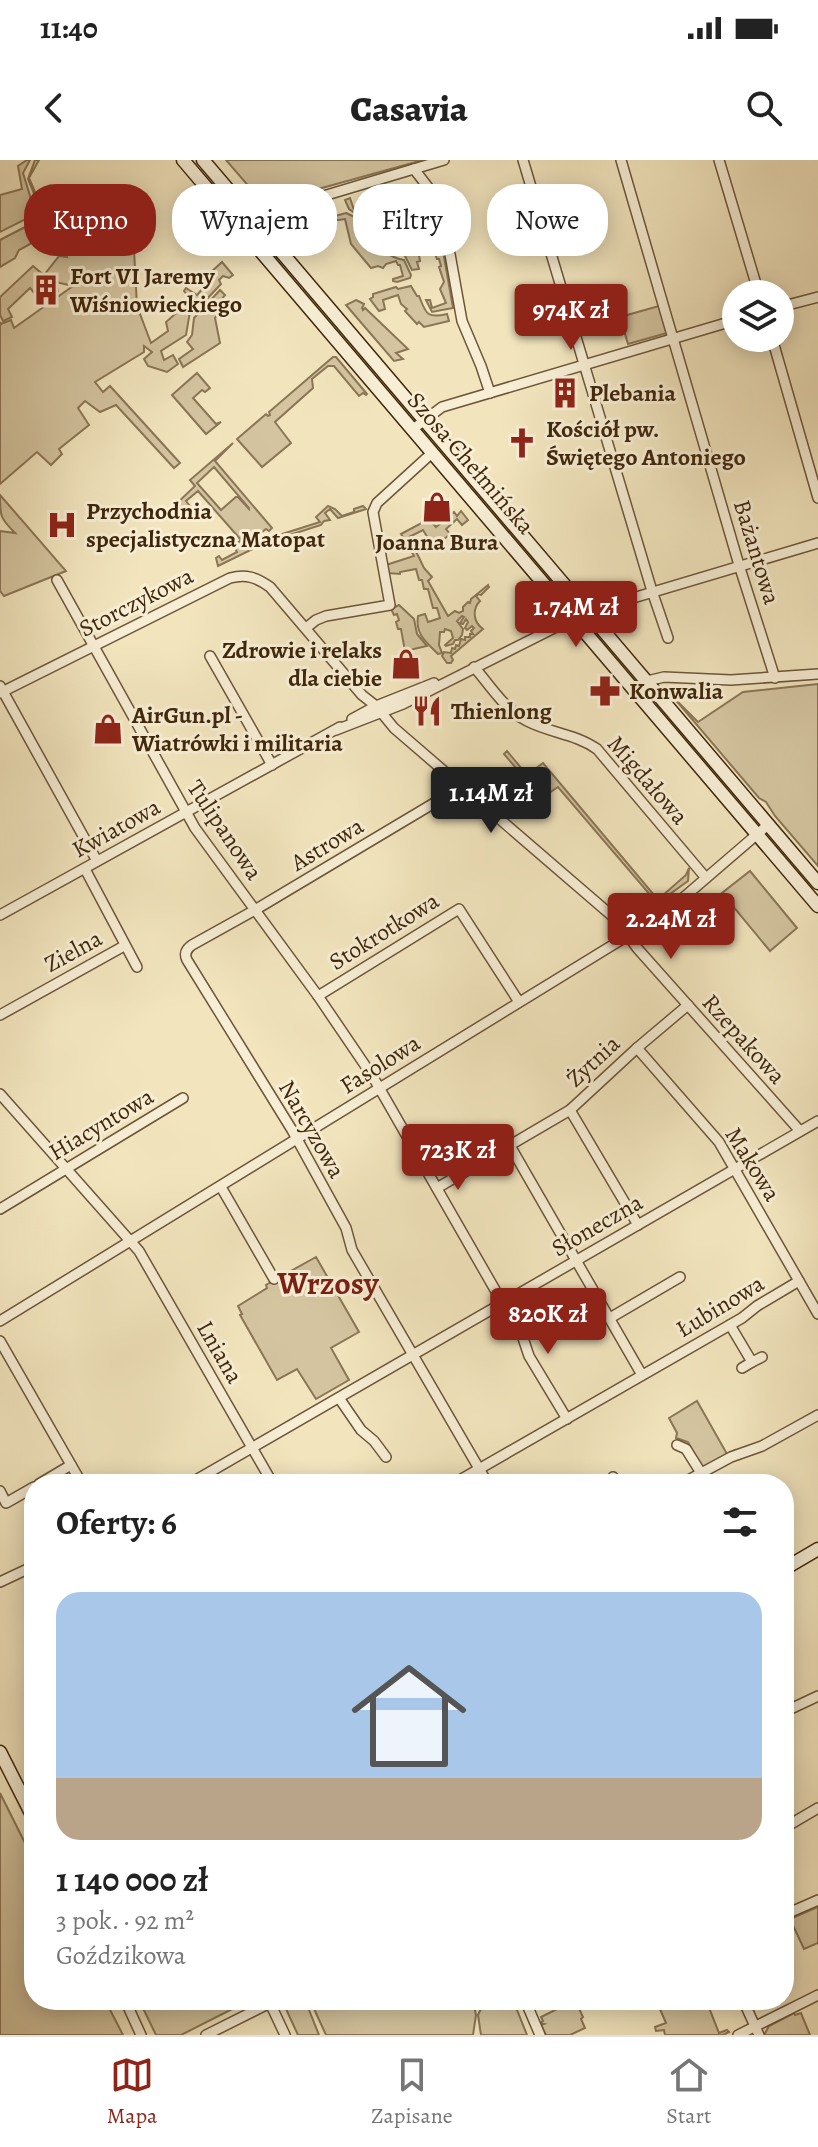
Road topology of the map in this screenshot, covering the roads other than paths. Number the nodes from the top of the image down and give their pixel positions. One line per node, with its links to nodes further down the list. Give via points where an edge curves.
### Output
1 (183, 160): 8 (main road, Szosa Chełmińska)
2 (203, 160): 9 (main road, Szosa Chełmińska)
3 (444, 160): 7 (street)
4 (523, 160): 19 (street)
5 (621, 160): 17 (street, Bażantowa)
6 (719, 160): 13 (street)
7 (414, 169): 10 (street); 20 (street, via 441,204 462,321)
8 (204, 184)
9 (224, 184)
10 (337, 191)
11 (266, 256): 22 (main road, Szosa Chełmińska)
12 (286, 256): 21 (main road, Szosa Chełmińska)
13 (755, 280)
14 (818, 297): 15 (street)
15 (794, 303)
16 (722, 324): 17 (street)
17 (674, 339): 19 (street); 26 (street, Bażantowa)
18 (776, 352): 24 (street)
19 (584, 365): 20 (street); 28 (street)
20 (490, 393): 21 (street, via 442,407)
21 (425, 420): 22 (street); 29 (main road, Szosa Chełmińska)
22 (413, 429): 23 (main road, Szosa Chełmińska)
23 (433, 452): 29 (main road, Szosa Chełmińska); 30 (street, via 374,507 390,605 339,619 321,618)
24 (818, 498)
25 (818, 543): 26 (street, Kwiatowa)
26 (739, 565): 28 (street, Kwiatowa); 36 (street, Bażantowa)
27 (57, 580): 32 (street, Tulipanowa)
28 (652, 591): 29 (street, Kwiatowa); 31 (street)
29 (580, 615): 34 (street, Kwiatowa); 37 (main road, Szosa Chełmińska); 44 (main road, Szosa Chełmińska)
30 (306, 628): 32 (street, Storczykowa, via 270,587 237,576); 39 (street, Storczykowa)
31 (668, 638)
32 (93, 646): 38 (street, Storczykowa); 42 (street, Tulipanowa)
33 (210, 656): 40 (street)
34 (474, 667): 39 (street, Kwiatowa); 47 (street, Migdałowa, via 520,717 597,749)
35 (818, 674): 36 (street)
36 (775, 678): 37 (street)
37 (647, 681): 43 (main road, Szosa Chełmińska)
38 (1, 690): 45 (street)
39 (379, 709): 40 (street, Kwiatowa); 41 (street, Storczykowa)
40 (272, 765): 42 (street, Kwiatowa)
41 (461, 787): 50 (street, Astrowa); 52 (street, Rzepakowa)
42 (186, 812): 45 (street, Kwiatowa); 50 (street, Tulipanowa)
43 (769, 824): 44 (street, Fasolowa); 48 (main road, Szosa Chełmińska)
44 (757, 834): 47 (street, Fasolowa); 49 (main road, Szosa Chełmińska)
45 (97, 861): 46 (street, Kwiatowa)
46 (85, 869): 51 (street, Kwiatowa); 53 (street)
47 (706, 878): 52 (street, Fasolowa)
48 (818, 883)
49 (818, 906)
50 (255, 910): 55 (street, Tulipanowa); 66 (street, Narcyzowa, via 192,945 186,957)
51 (0, 915)
52 (629, 935): 56 (street, Fasolowa); 57 (street, Rzepakowa)
53 (124, 946): 54 (street); 58 (street, Zielna)
54 (137, 967)
55 (318, 996): 56 (street, Stokrotkowa, via 459,909); 60 (street, Tulipanowa)
56 (519, 1002): 60 (street, Fasolowa)
57 (688, 1005): 59 (street, Żytnia); 65 (street, Rzepakowa)
58 (0, 1015)
59 (637, 1048): 63 (street, Żytnia); 69 (street, Makowa, via 719,1142)
60 (379, 1089): 66 (street, Fasolowa); 71 (street, Tulipanowa)
61 (0, 1094): 68 (street, Lniana)
62 (183, 1098): 68 (street, Hiacyntowa)
63 (570, 1110): 67 (street, Żytnia); 73 (street)
64 (818, 1121): 65 (street, Słoneczna)
65 (800, 1131): 69 (street, Słoneczna)
66 (297, 1140): 70 (street, Fasolowa); 85 (street, Narcyzowa)
67 (509, 1144): 71 (street, Żytnia); 75 (street)
68 (67, 1168): 72 (street, Hiacyntowa); 74 (street, Lniana)
69 (734, 1169): 73 (street, Słoneczna); 78 (street, Makowa)
70 (221, 1187): 74 (street, Fasolowa); 77 (street)
71 (437, 1188): 79 (street, Tulipanowa)
72 (0, 1209)
73 (638, 1225): 75 (street, Słoneczna)
74 (132, 1241): 82 (street, Fasolowa); 92 (street, Lniana)
75 (576, 1261): 79 (street, Słoneczna); 81 (street)
76 (680, 1277): 81 (street)
77 (274, 1279)
78 (799, 1281): 80 (street, Makowa); 83 (street, Łubinowa)
79 (503, 1303): 85 (street, Słoneczna); 90 (street, Tulipanowa)
80 (818, 1314)
81 (610, 1318): 87 (street)
82 (0, 1321)
83 (730, 1325): 86 (street, via 757,1359); 87 (street, Łubinowa)
84 (0, 1341): 94 (street)
85 (413, 1355): 88 (street, Słoneczna); 95 (street, Narcyzowa)
86 (742, 1368)
87 (642, 1375): 90 (street, Łubinowa)
88 (339, 1398): 92 (street, Słoneczna); 93 (street)
89 (818, 1415): 102 (street)
90 (567, 1419): 95 (street, Łubinowa)
91 (677, 1445): 102 (street, via 686,1449)
92 (253, 1447): 98 (street, Słoneczna); 99 (street, Lniana)
93 (386, 1457)
94 (71, 1465): 96 (street); 97 (street)
95 (479, 1469): 100 (street, Łubinowa); 101 (street, Narcyzowa)
96 (55, 1474)
97 (76, 1474)
98 (206, 1474)
99 (268, 1474)
100 (470, 1474)
101 (482, 1474)
102 (702, 1474)
103 (0, 1491): 105 (street)
104 (24, 1492): 105 (street)
105 (3, 1504)
106 (818, 1549): 107 (main road)
107 (794, 1563)
108 (24, 1571): 109 (street)
109 (0, 1582)
110 (818, 1696): 111 (street)
111 (794, 1707)
112 (0, 1752): 113 (main road)
113 (24, 1799)
114 (818, 1808): 115 (street)
115 (794, 1822)
116 (818, 1900): 117 (street)
117 (794, 1911)
118 (818, 1995): 119 (street)
119 (794, 2009)
120 (130, 2010): 127 (street)
121 (257, 2010): 128 (street)
122 (276, 2010): 129 (street)
123 (529, 2010): 130 (street)
124 (748, 2010): 126 (street)
125 (792, 2010): 126 (street)
126 (757, 2030): 131 (street)
127 (141, 2035)
128 (206, 2035)
129 (285, 2035)
130 (540, 2035)
131 (738, 2035)

